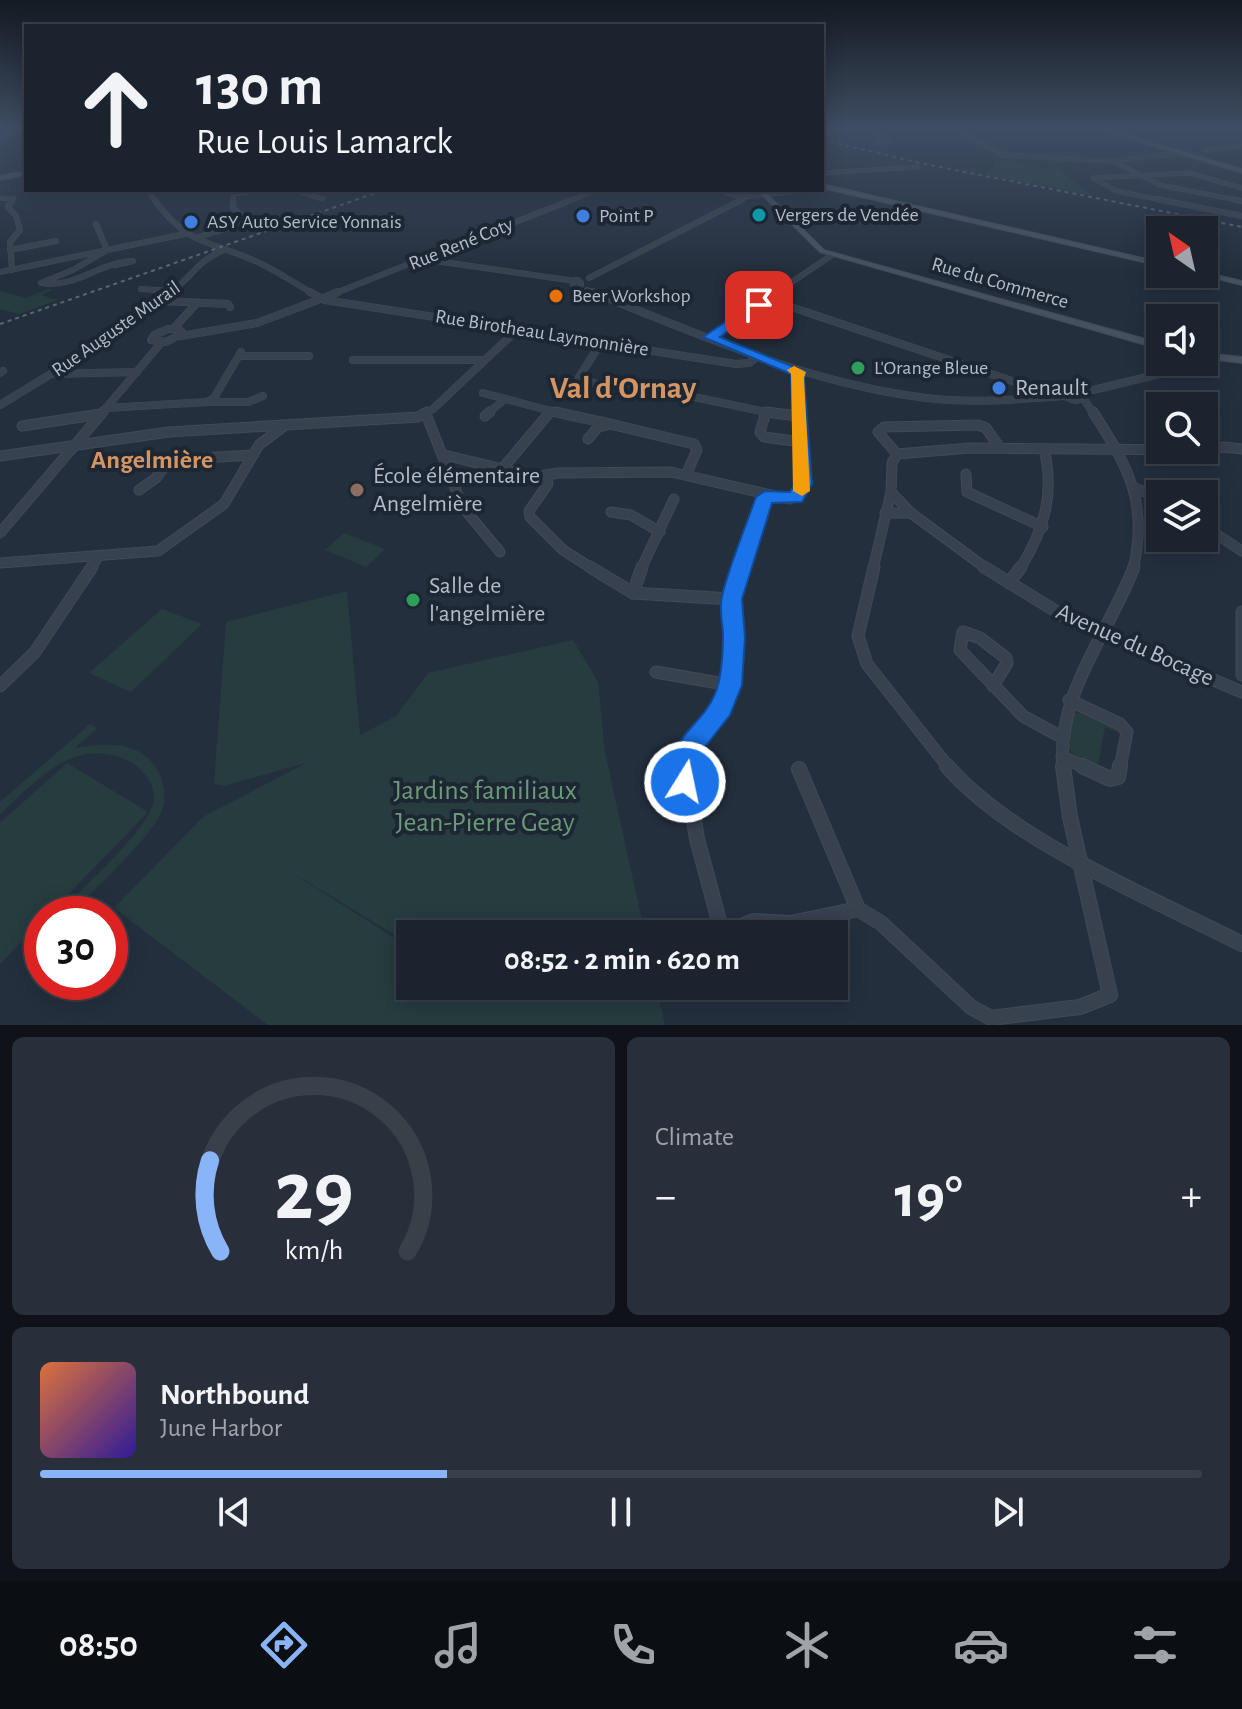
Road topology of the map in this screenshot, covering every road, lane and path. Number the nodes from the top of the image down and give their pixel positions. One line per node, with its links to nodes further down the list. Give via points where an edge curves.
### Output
1 (1142, 176): 14 (street, via 1170,188); 17 (street, via 1093,178 1116,191)
2 (1201, 176): 4 (street)
3 (825, 187): 27 (main road)
4 (1242, 188)
5 (148, 192): 19 (street)
6 (234, 192): 20 (street, via 233,208 248,222)
7 (301, 192): 13 (street)
8 (592, 192): 26 (street, Rue René Coty)
9 (724, 192): 11 (street)
10 (762, 192): 11 (street); 25 (main road)
11 (742, 197): 33 (street, via 732,207)
12 (0, 198): 15 (street, via 13,199)
13 (323, 199)
14 (1242, 201)
15 (8, 207): 16 (street); 23 (street, via 20,230)
16 (0, 208)
17 (1242, 216)
18 (96, 224): 24 (street)
19 (185, 234): 20 (street, Rue Birotheau Laymonnière); 24 (street)
20 (195, 238): 22 (street, Rue Birotheau Laymonnière)
21 (56, 241): 23 (street)
22 (226, 249): 35 (street, Rue Auguste Murail, via 203,258); 36 (street, Rue Birotheau Laymonnière)
23 (10, 250): 29 (street)
24 (107, 250): 28 (street, via 41,283 62,287); 29 (street)
25 (832, 255): 37 (street); 45 (main road, Rue du Commerce)
26 (422, 259): 33 (street); 36 (street, Rue René Coty)
27 (1146, 261)
28 (115, 265)
29 (12, 270): 30 (street)
30 (0, 272)
31 (1218, 278): 32 (main road)
32 (1242, 283)
33 (581, 284): 44 (street)
34 (141, 289): 35 (street)
35 (171, 291): 56 (street, Rue Auguste Murail)
36 (322, 298): 42 (street, Rue Birotheau Laymonnière); 43 (street, Rue René Coty, via 257,323)
37 (767, 299): 44 (street); 62 (street)
38 (164, 301): 39 (street)
39 (196, 304): 40 (street); 41 (street)
40 (230, 307)
41 (173, 329): 43 (street, via 181,330); 46 (street, via 152,336)
42 (517, 330): 47 (street, Rue Birotheau Laymonnière); 51 (street)
43 (181, 336): 46 (street, Rue René Coty)
44 (710, 337): 49 (street)
45 (1146, 342)
46 (161, 343): 54 (street)
47 (601, 343): 49 (street, Rue Birotheau Laymonnière, via 736,364); 58 (street, via 579,377 615,388)
48 (309, 356): 67 (street, via 241,354)
49 (758, 356): 55 (street)
50 (353, 360): 51 (street)
51 (484, 360): 72 (street)
52 (1218, 360): 53 (main road)
53 (1242, 360)
54 (137, 372): 56 (street); 69 (street)
55 (799, 372): 62 (street, via 880,392 956,402 1031,401); 74 (street)
56 (52, 374): 68 (street, Rue Auguste Murail)
57 (1146, 376): 60 (street)
58 (626, 384)
59 (1075, 390): 60 (street); 62 (street); 65 (street)
60 (1093, 390): 65 (street)
61 (483, 393): 66 (street)
62 (1062, 393): 65 (street)
63 (263, 396): 67 (street, via 248,402)
64 (694, 397): 71 (street)
65 (1081, 398): 84 (street)
66 (505, 399): 70 (street); 73 (street)
67 (207, 402): 69 (street)
68 (0, 405)
69 (104, 411): 76 (street); 80 (street)
70 (551, 411): 75 (street); 91 (street)
71 (766, 412): 74 (street); 79 (street, via 760,432 764,437)
72 (426, 414): 77 (street, via 406,420); 89 (street)
73 (485, 416)
74 (798, 416): 79 (street)
75 (610, 424): 78 (street, via 598,427); 93 (street, via 694,444 697,450)
76 (22, 426)
77 (284, 426): 80 (street, via 169,432); 88 (street)
78 (588, 439)
79 (801, 442): 99 (street, via 801,494 785,499)
80 (76, 445): 90 (street); 106 (street)
81 (1000, 448): 83 (street); 87 (street); 87 (street, via 978,425 879,428)
82 (1218, 448): 86 (street)
83 (1044, 449): 84 (street); 104 (street, via 1050,477)
84 (1115, 449): 85 (street); 95 (street)
85 (1146, 449)
86 (1242, 449)
87 (897, 454): 97 (street)
88 (253, 455): 96 (street, via 169,460); 110 (street, via 224,504 169,545 147,554)
89 (444, 455): 91 (street); 109 (street, via 462,506)
90 (0, 456)
91 (502, 469): 94 (street)
92 (966, 474): 104 (street, via 967,492)
93 (686, 475): 94 (street, via 655,471); 99 (street)
94 (546, 476): 113 (street, via 548,484 530,517 563,550)
95 (1135, 488): 98 (street); 116 (street, via 1141,525 1135,564)
96 (139, 490)
97 (891, 492): 102 (street); 103 (street, Avenue du Bocage)
98 (1146, 492)
99 (766, 495): 114 (street)
100 (674, 499): 105 (street)
101 (611, 512): 105 (street, via 631,515)
102 (885, 513): 103 (street); 127 (street, via 858,636 867,664 950,770 998,812)
103 (911, 513): 112 (street, Avenue du Bocage)
104 (1043, 527): 112 (street)
105 (660, 532): 113 (street)
106 (0, 533)
107 (1218, 535): 108 (street)
108 (1242, 551)
109 (500, 552)
110 (98, 557): 111 (street); 120 (street, via 35,652)
111 (0, 563)
112 (1009, 583): 116 (street, Avenue du Bocage)
113 (633, 593): 114 (street)
114 (731, 599): 119 (street)
115 (1242, 612): 118 (street)
116 (1102, 634): 122 (street, Avenue du Bocage); 123 (street)
117 (656, 672): 119 (street)
118 (1242, 675)
119 (730, 685): 129 (street, via 722,707 691,743 684,767)
120 (0, 686)
121 (993, 686): 121 (street, via 960,650 963,632 1006,658); 124 (street, via 1023,716)
122 (1242, 692)
123 (1069, 700): 124 (street); 125 (street, via 1127,732 1118,777 1110,779)
124 (1063, 738): 125 (street)
125 (1062, 757): 127 (street)
126 (799, 769): 128 (street)
127 (1079, 858): 128 (street, via 1110,995 1080,1007 991,1018 971,1007 881,923); 131 (street)
128 (858, 909): 130 (street)
129 (719, 920)
130 (805, 920)
131 (1242, 944)

